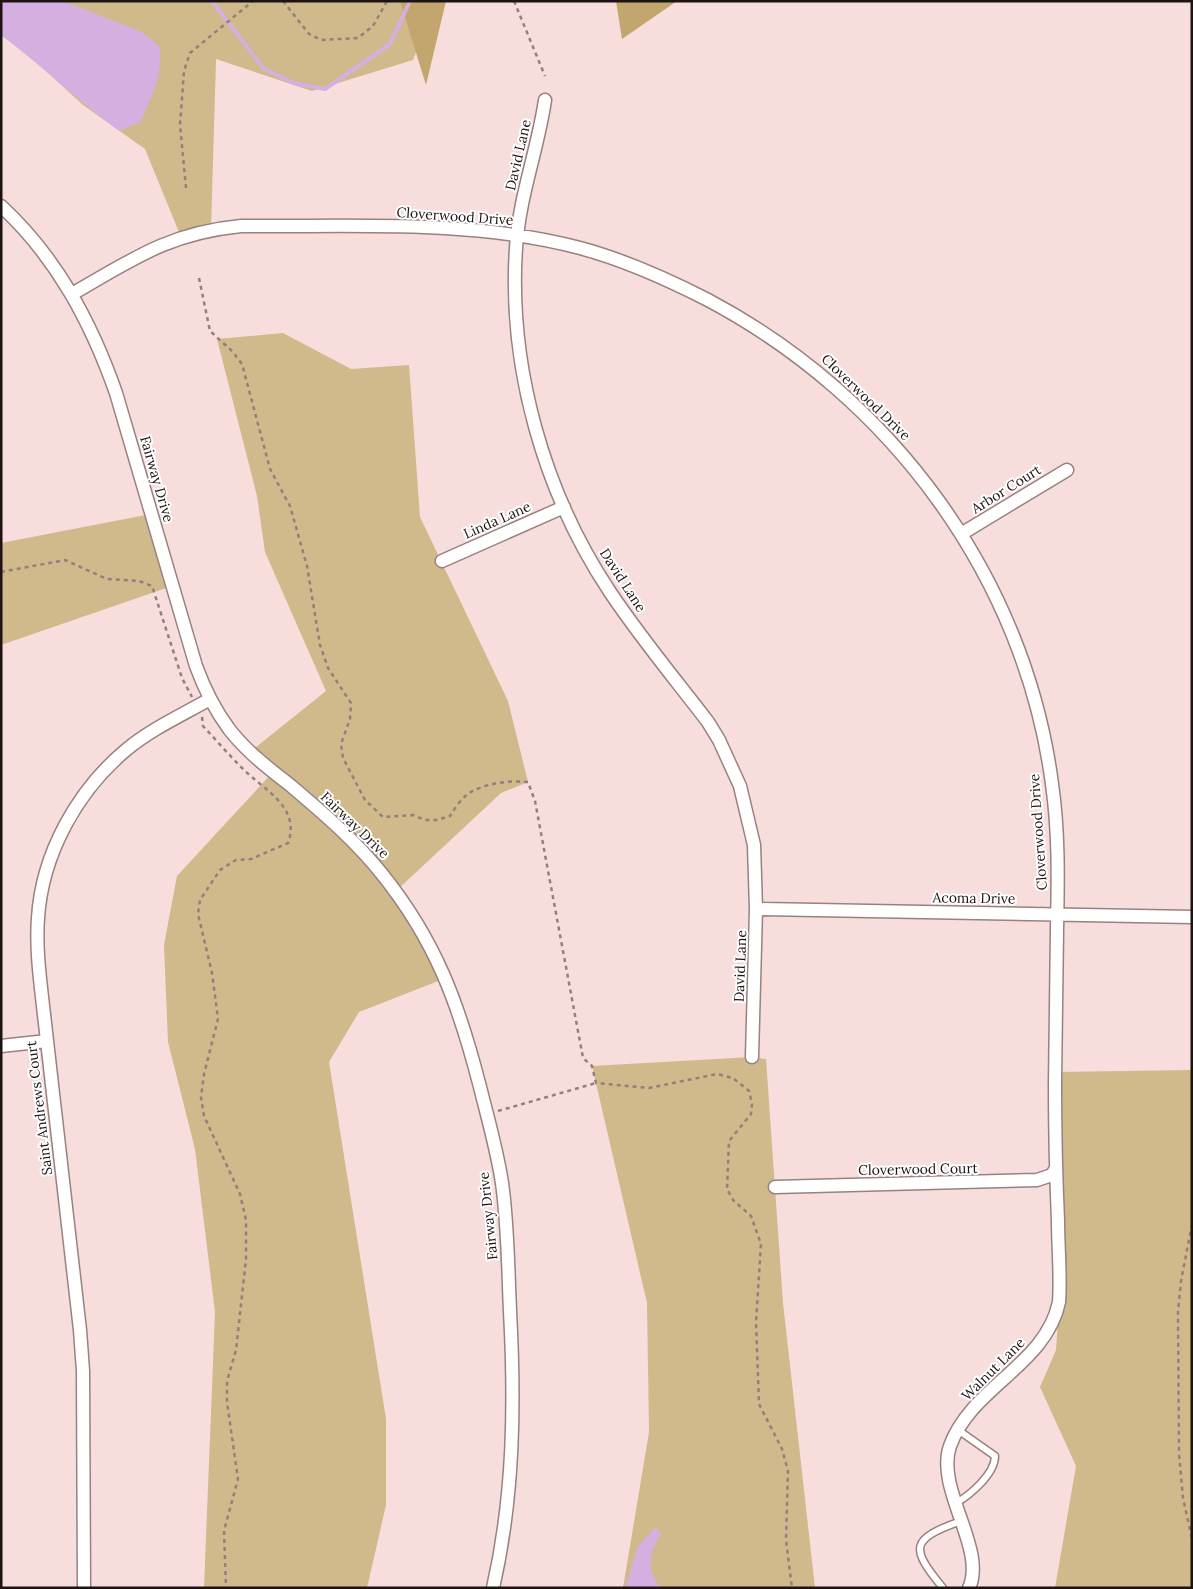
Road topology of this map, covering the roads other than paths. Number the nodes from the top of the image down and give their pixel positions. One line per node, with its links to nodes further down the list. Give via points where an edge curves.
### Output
1 (545, 100): 3 (street, David Lane)
2 (1, 206): 4 (street, Fairway Drive, via 43,251)
3 (517, 235): 4 (street, Cloverwood Drive, via 434,227 241,226 211,229 143,252); 6 (street, David Lane, via 516,291 521,360 545,458); 7 (street, Cloverwood Drive, via 576,247 634,265 680,286 769,335 822,375 877,426 930,488)
4 (72, 294): 9 (street, Fairway Drive, via 103,355 116,393 196,666)
5 (1067, 470): 7 (street, Arbor Court)
6 (564, 507): 8 (street, Linda Lane); 10 (street, David Lane, via 611,593 708,722 732,767 751,825)
7 (962, 534): 11 (street, Cloverwood Drive, via 1010,630 1038,716 1053,786)
8 (442, 561)
9 (210, 699): 13 (street, Saint Andrews Court, via 126,750 90,786 59,838 43,886 38,916); 22 (street, Fairway Drive, via 229,729 250,752 357,844 396,891 419,924 446,978 463,1025 502,1182 506,1232 514,1414 507,1505)
10 (756, 910): 11 (street, Acoma Drive); 15 (street, David Lane)
11 (1057, 915): 12 (street, Acoma Drive); 16 (street, Cloverwood Drive)
12 (1192, 917)
13 (47, 1041): 14 (street); 21 (street, Saint Andrews Court, via 83,1371)
14 (1, 1046)
15 (752, 1057)
16 (1056, 1168): 17 (street, Cloverwood Court, via 1052,1176 1037,1180); 18 (street, Walnut Lane, via 1060,1292 1054,1323 1028,1356 977,1403)
17 (775, 1187)
18 (958, 1430): 19 (street, Walnut Lane, via 950,1446 948,1464); 19 (lane, via 990,1451 995,1460 973,1491)
19 (956, 1503): 20 (street, Walnut Lane)
20 (961, 1521): 23 (lane, via 926,1535 919,1547 921,1558); 24 (street, Walnut Lane, via 974,1568)
21 (84, 1588)
22 (493, 1588)
23 (943, 1588)
24 (969, 1588)

